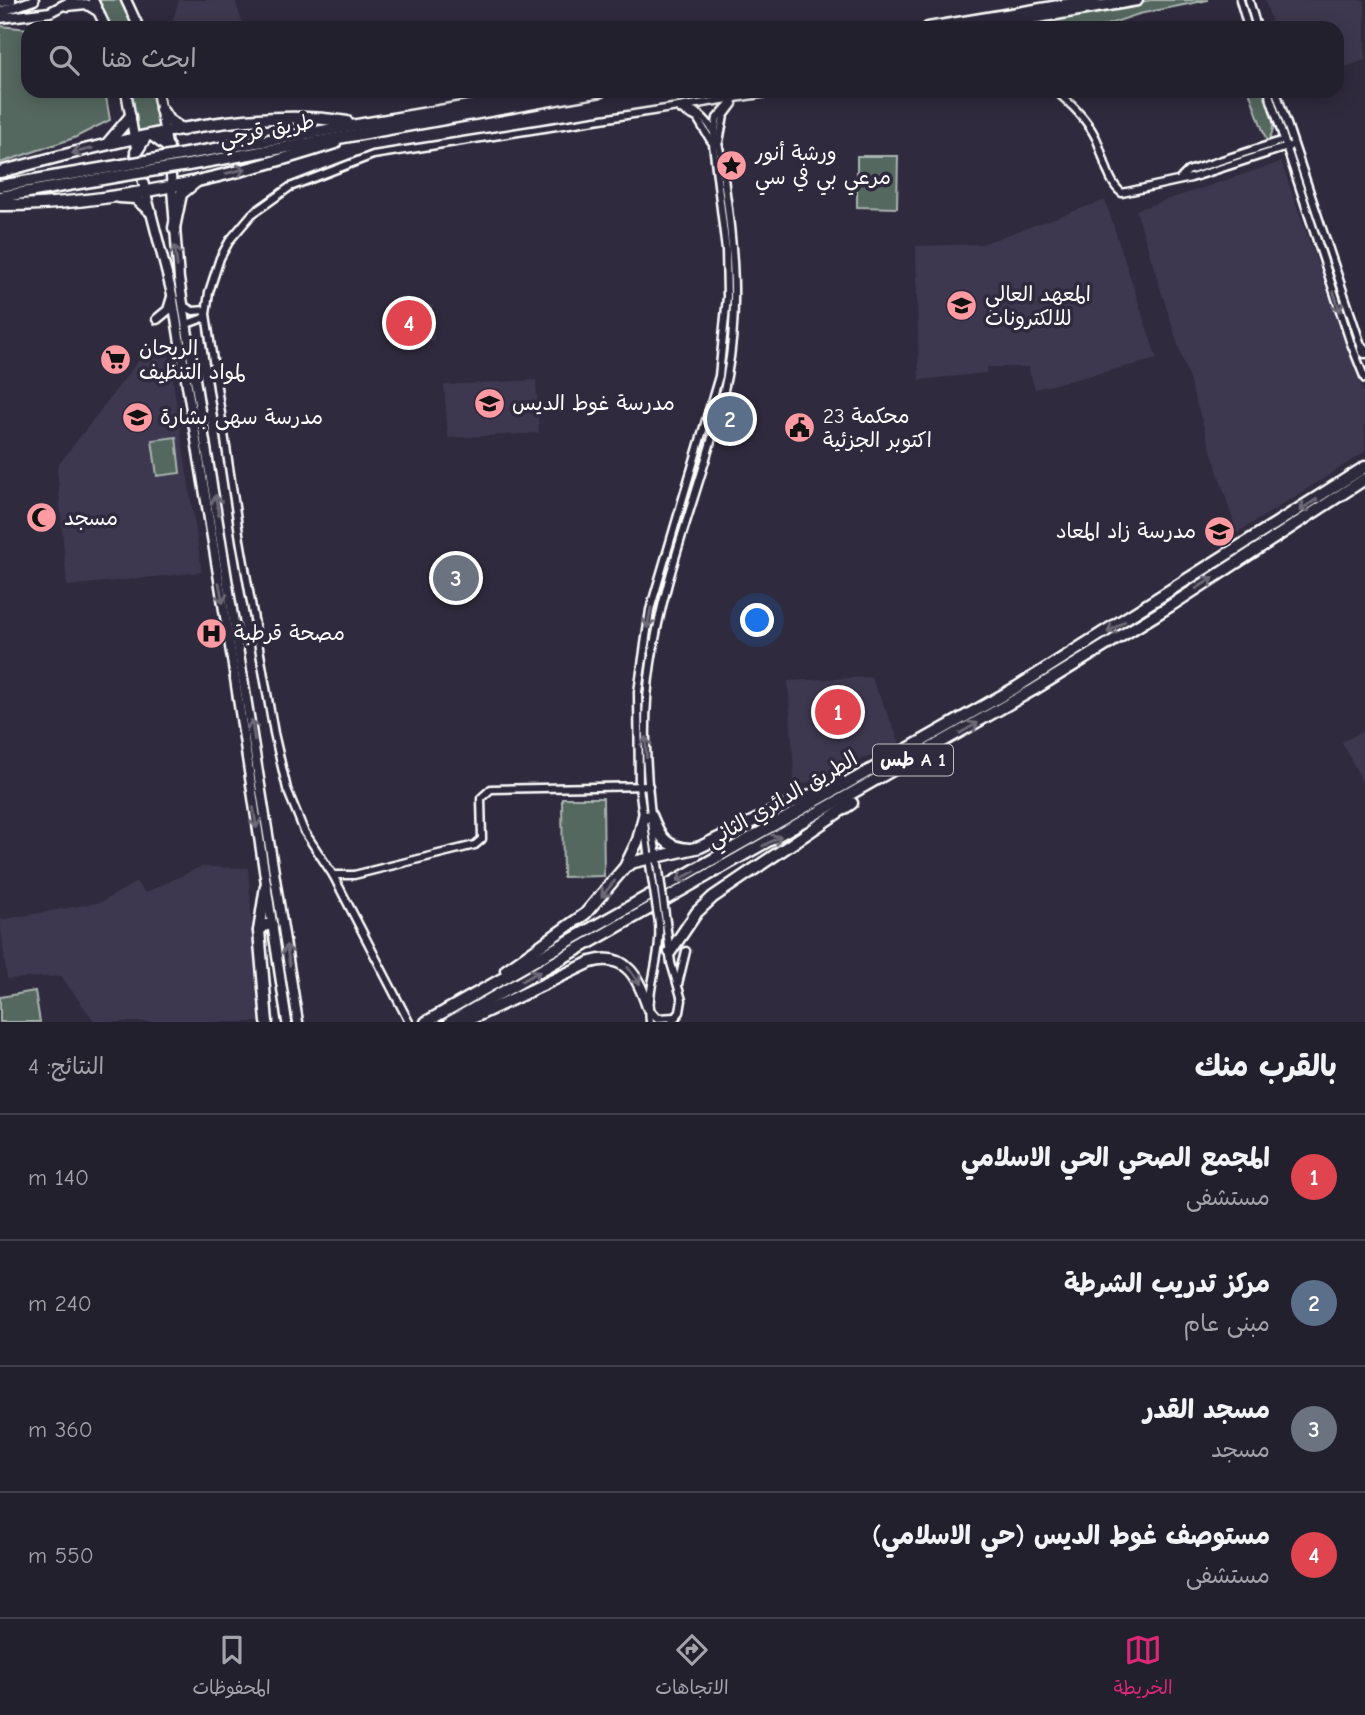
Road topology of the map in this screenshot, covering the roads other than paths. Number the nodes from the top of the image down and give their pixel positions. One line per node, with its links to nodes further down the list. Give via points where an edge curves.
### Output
1 (11, 0): 10 (main road)
2 (34, 0): 12 (main road)
3 (73, 0): 11 (main road)
4 (93, 0): 13 (main road)
5 (1094, 0): 17 (highway)
6 (1137, 0): 18 (highway)
7 (1240, 0): 19 (street)
8 (1249, 0): 20 (street)
9 (127, 1): 16 (main road)
10 (0, 4)
11 (64, 6): 13 (main road, via 86,4); 14 (main road)
12 (0, 12)
13 (99, 12): 15 (main road)
14 (0, 19)
15 (103, 21)
16 (136, 21)
17 (970, 21)
18 (1016, 21)
19 (1246, 21)
20 (1255, 21)
21 (127, 98): 31 (main road)
22 (159, 98): 30 (main road)
23 (519, 98): 32 (highway, طريق قرجي)
24 (555, 98): 32 (highway, طريق قرجي)
25 (738, 98): 29 (street); 33 (street, via 722,109); 38 (street, via 724,116)
26 (1064, 98): 37 (street, via 1080,112 1094,135 1120,192 1138,192)
27 (1271, 98): 37 (street)
28 (1278, 98): 37 (street)
29 (680, 107): 33 (street, via 706,119); 38 (street, via 697,118); 54 (street, via 373,156 327,170 290,187 240,226 213,275)
30 (161, 109): 34 (highway); 35 (main road)
31 (130, 117): 36 (main road); 39 (highway)
32 (352, 129): 34 (highway, via 329,120 259,119); 42 (highway, طريق قرجي, bridge); 44 (highway, one-way to 32, via 318,148)
33 (714, 129): 38 (street)
34 (183, 130): 35 (highway)
35 (166, 134): 36 (highway); 40 (main road)
36 (144, 138): 39 (highway); 40 (highway); 41 (highway)
37 (1288, 143): 58 (street); 59 (street, one-way to 59)
38 (716, 144): 66 (street, one-way to 38, via 647,693 659,612 716,420 731,352 733,250); 67 (street, one-way to 67, via 726,250 722,352 650,610 638,692)
39 (106, 145): 43 (highway, one-way to 43)
40 (168, 147): 45 (main road)
41 (136, 152): 45 (main road)
42 (124, 170): 46 (highway); 48 (highway)
43 (0, 172)
44 (201, 179): 45 (highway); 51 (highway, via 181,194)
45 (158, 184): 47 (highway); 50 (main road); 51 (main road)
46 (0, 186)
47 (112, 194): 49 (highway); 50 (highway, via 135,198)
48 (0, 197)
49 (0, 205)
50 (150, 211): 52 (main road)
51 (174, 228): 53 (main road, one-way to 51)
52 (172, 295): 55 (main road, via 168,310); 57 (main road)
53 (184, 306): 54 (street); 56 (main road)
54 (206, 314): 56 (street); 72 (street, via 281,766 304,831)
55 (157, 319)
56 (187, 328): 57 (main road); 62 (main road, one-way to 56)
57 (178, 333): 63 (main road, one-way to 63)
58 (1364, 352)
59 (1365, 379)
60 (1365, 467): 64 (highway, الطريق الدائري الثاني / طس A 1, one-way to 64, via 1100,638)
61 (1365, 479): 65 (highway, الطريق الدائري الثاني / طس A 1, one-way to 61, via 1170,606)
62 (258, 764): 63 (main road); 84 (main road, one-way to 62)
63 (247, 765): 73 (main road, one-way to 73)
64 (866, 773): 69 (highway); 80 (highway, الطريق الدائري الثاني / طس A 1, one-way to 80)
65 (876, 782): 77 (highway, via 713,897 696,912); 87 (highway, الطريق الدائري الثاني / طس A 1, one-way to 65)
66 (649, 786): 67 (street); 68 (street)
67 (639, 787): 68 (street); 72 (street, via 488,790 481,800 482,839 475,845)
68 (647, 816): 69 (highway, via 668,844); 70 (street); 71 (highway)
69 (700, 848): 70 (highway)
70 (654, 861): 71 (highway); 74 (street, bridge)
71 (625, 867): 80 (highway, one-way to 80, via 569,927)
72 (333, 875): 85 (street)
73 (266, 886): 75 (main road); 76 (highway)
74 (662, 923): 77 (street); 79 (street)
75 (272, 925): 76 (highway); 83 (main road)
76 (259, 930): 82 (highway)
77 (670, 953): 78 (street); 78 (street, via 684,954)
78 (678, 986): 81 (street, via 682,1006)
79 (648, 1007): 81 (street, via 657,1018); 88 (highway, one-way to 79, via 604,960 622,963 635,973); 89 (street)
80 (450, 1008): 86 (highway, الطريق الدائري الثاني / طس A 1)
81 (674, 1019)
82 (267, 1022)
83 (287, 1022)
84 (298, 1022)
85 (410, 1022)
86 (426, 1022)
87 (450, 1022)
88 (464, 1022)
89 (650, 1022)

